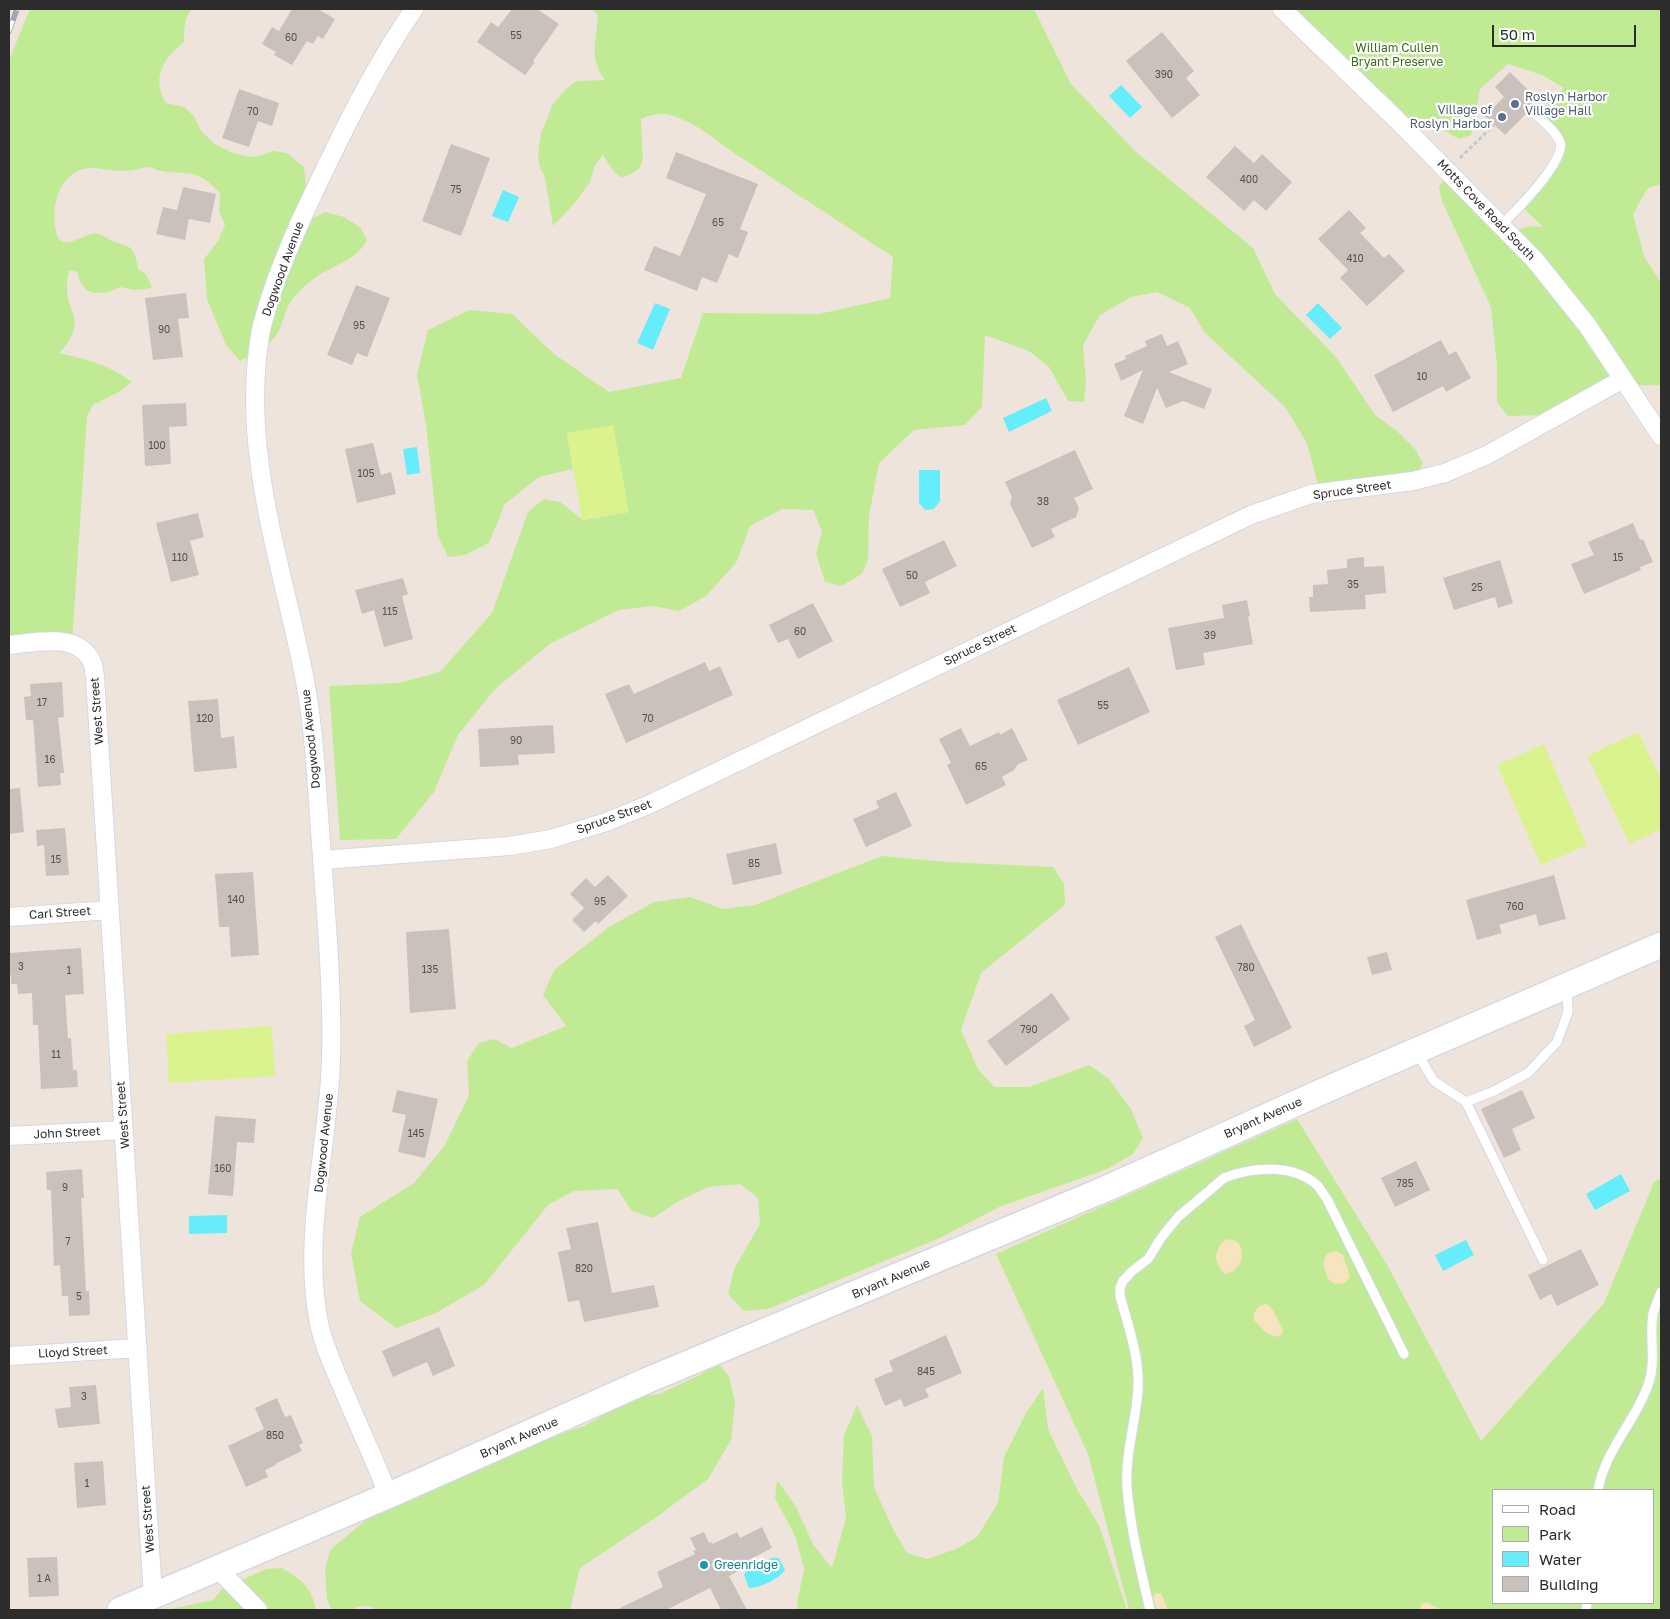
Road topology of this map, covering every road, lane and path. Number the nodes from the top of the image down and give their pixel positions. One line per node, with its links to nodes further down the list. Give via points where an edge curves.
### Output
1 (414, 9): 10 (street, Dogwood Avenue, via 351,114 295,231 267,307 256,373 255,431 261,477 305,683)
2 (1282, 9): 5 (street, Motts Cove Road South)
3 (1531, 110): 6 (lane, via 1558,137 1561,149 1544,179)
4 (1494, 125): 5 (path)
5 (1447, 171): 6 (street, Motts Cove Road South)
6 (1501, 225): 7 (street, Motts Cove Road South, via 1534,259 1587,325)
7 (1623, 379): 8 (street, Motts Cove Road South); 10 (street, Spruce Street, via 1488,456 1445,474 1311,494 1251,515 648,805 606,822 551,839 508,846)
8 (1661, 436)
9 (9, 645): 11 (street, West Street, via 60,641 83,650 92,662)
10 (322, 860): 25 (street, Dogwood Avenue, via 331,1005 330,1060 314,1235 313,1282 320,1326 330,1359)
11 (110, 910): 12 (street, Carl Street); 17 (street, West Street)
12 (9, 917)
13 (1661, 945): 14 (main road, Bryant Avenue)
14 (1567, 986): 15 (main road, Bryant Avenue); 16 (lane, via 1568,1012 1558,1042 1528,1073)
15 (1415, 1051): 16 (lane, via 1434,1080); 25 (main road, Bryant Avenue, via 1085,1198 648,1380)
16 (1466, 1102): 19 (lane)
17 (124, 1130): 18 (street, John Street); 21 (street, West Street)
18 (9, 1136)
19 (1543, 1260)
20 (1661, 1292): 24 (lane, via 1653,1316 1650,1377 1644,1395 1610,1455)
21 (138, 1348): 23 (street, Lloyd Street); 27 (street, West Street)
22 (1404, 1354): 30 (lane, via 1327,1199 1311,1181 1299,1174 1280,1170 1233,1174 1178,1218 1148,1260 1131,1272 1120,1288 1137,1361 1138,1387 1128,1453 1127,1487)
23 (9, 1356)
24 (1598, 1489)
25 (389, 1496): 26 (main road, Bryant Avenue)
26 (218, 1569): 27 (main road, Bryant Avenue); 29 (street)
27 (153, 1596): 28 (main road, Bryant Avenue)
28 (120, 1610)
29 (258, 1610)
30 (1150, 1610)

